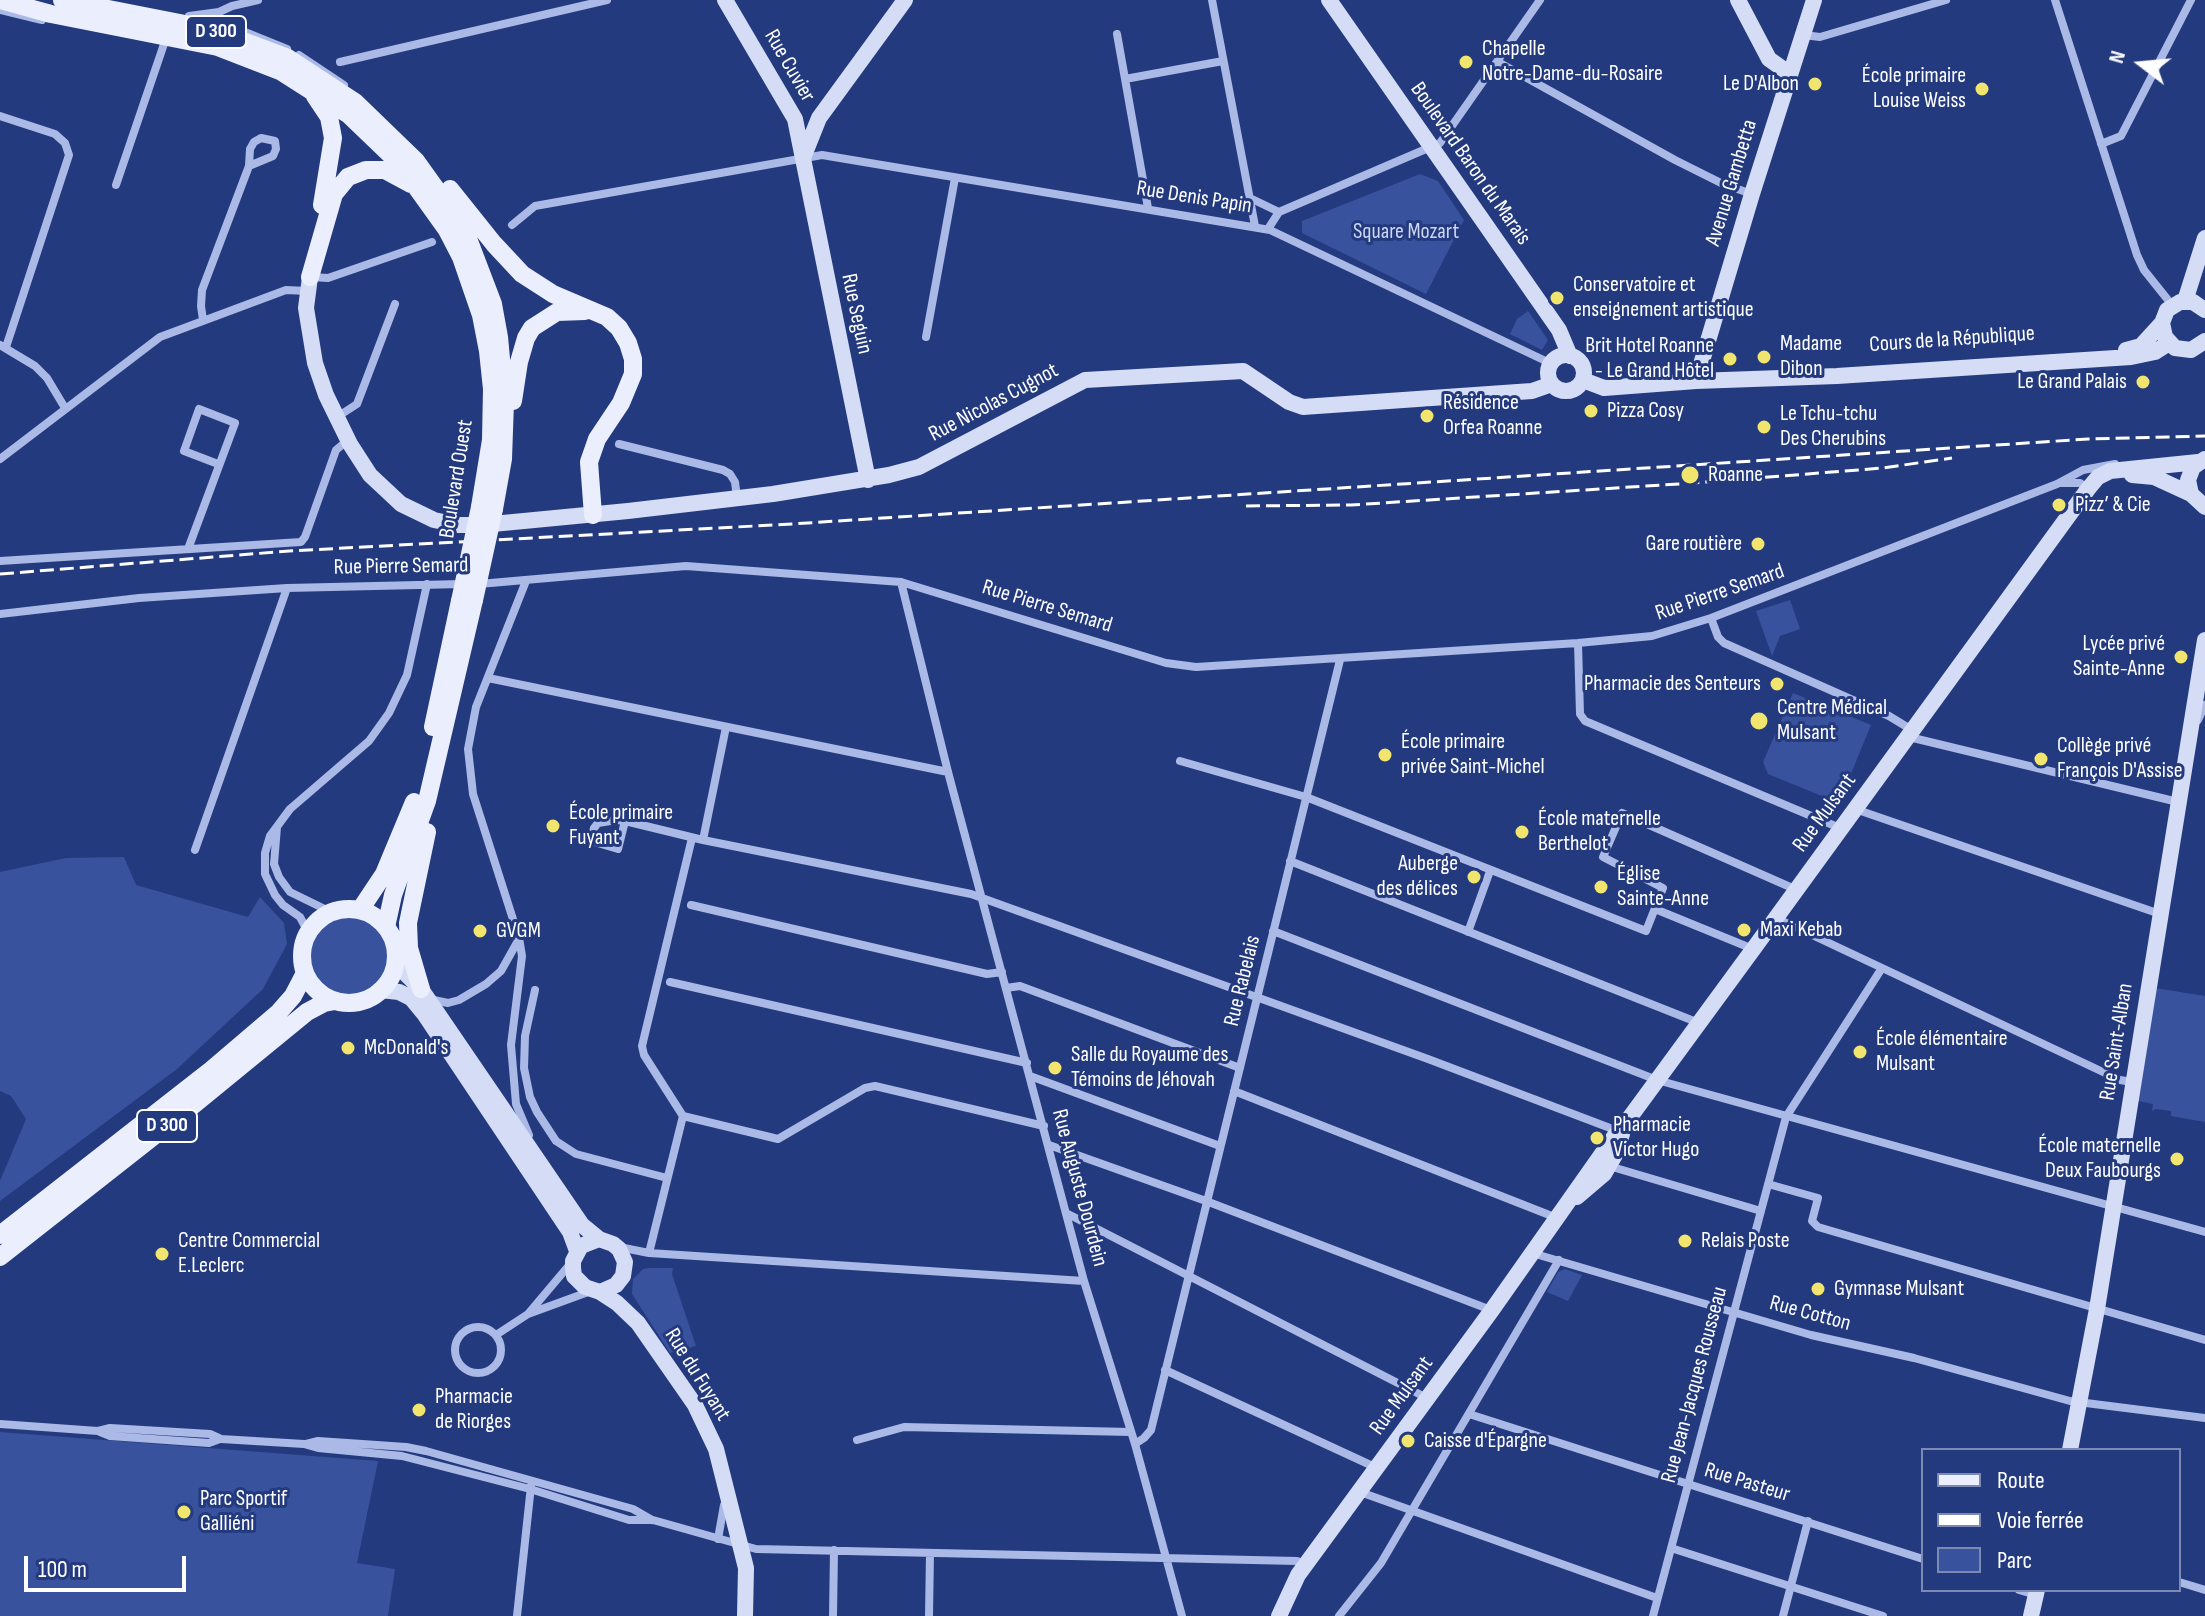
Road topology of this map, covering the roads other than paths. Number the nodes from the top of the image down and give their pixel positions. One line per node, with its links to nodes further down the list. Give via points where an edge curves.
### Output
1 (0, 0): 20 (main road, Boulevard Ouest / D 300)
2 (62, 0): 28 (main road, Boulevard Ouest / D 300, via 240,39 288,58)
3 (104, 0): 17 (street)
4 (258, 0): 17 (street)
5 (607, 0): 23 (street)
6 (725, 0): 33 (street, Rue Cuvier, via 795,119)
7 (905, 0): 33 (street, via 819,118)
8 (1212, 0): 22 (street)
9 (1329, 0): 32 (street, Boulevard Baron du Marais)
10 (1540, 0): 24 (street)
11 (1738, 0): 25 (street, via 1769,59)
12 (1814, 0): 19 (street, Avenue Gambetta)
13 (1946, 0): 19 (street, via 1820,37)
14 (2055, 0): 31 (street)
15 (2191, 0): 31 (street, via 2121,136)
16 (0, 10): 21 (street)
17 (189, 16): 28 (street, via 297,54 343,84)
18 (1117, 34): 26 (street)
19 (1803, 35): 25 (street, Avenue Gambetta)
20 (198, 43): 21 (street, via 190,49); 27 (main road, Boulevard Ouest / D 300, via 280,71)
21 (164, 44): 36 (street)
22 (1223, 61): 26 (street); 39 (street)
23 (340, 62)
24 (1498, 62): 32 (street); 38 (street, via 1675,160)
25 (1790, 74): 38 (street, Avenue Gambetta)
26 (1125, 79): 40 (street)
27 (310, 88): 28 (main road, Boulevard Ouest); 47 (main road, via 326,111 333,138)
28 (352, 109): 30 (main road, Boulevard Ouest / D 300); 37 (main road, Boulevard Ouest / D 300)
29 (0, 116): 57 (street, via 55,134 69,155)
30 (399, 143): 52 (main road, via 421,155 522,274); 70 (main road, Boulevard Ouest / D 300, via 464,228 493,304 504,381)
31 (2101, 144): 49 (street, via 2143,268)
32 (1432, 148): 41 (street); 59 (street, Boulevard Baron du Marais, via 1559,330)
33 (803, 158): 35 (street, Rue Denis Papin, via 822,155); 42 (street, Rue Denis Papin, via 535,206); 74 (street, Rue Seguin)
34 (249, 166): 53 (street, via 202,290)
35 (955, 178): 40 (street, Rue Denis Papin); 55 (street)
36 (116, 185)
37 (422, 192): 47 (main road, via 391,172 356,172 334,194); 80 (main road, Boulevard Ouest / D 300, via 461,257 481,315 492,389)
38 (1752, 194): 63 (street, Avenue Gambetta)
39 (1252, 199): 41 (street); 43 (street)
40 (1148, 208): 43 (street, Rue Denis Papin)
41 (1279, 212): 44 (street)
42 (512, 225)
43 (1255, 226): 44 (street, Rue Denis Papin)
44 (1268, 229): 60 (street, Rue Denis Papin)
45 (2205, 238): 49 (street, Cours de la République)
46 (432, 242): 48 (street)
47 (315, 251): 48 (main road)
48 (309, 284): 53 (street); 66 (street, Rue Nicolas Cugnot, via 311,344)
49 (2178, 303): 51 (street, via 2193,302); 54 (street, Cours de la République)
50 (395, 304): 66 (street, via 357,404)
51 (2205, 310)
52 (595, 311): 70 (main road, via 557,312 540,321 526,338); 81 (main road, via 619,328 633,359 633,374 592,450)
53 (203, 320): 65 (street, via 160,337)
54 (2162, 323): 56 (street); 62 (street, Cours de la République, via 2141,346 2129,350)
55 (926, 337)
56 (2169, 343): 58 (street, via 2183,350); 62 (street, Cours de la République, via 2131,357)
57 (3, 346): 65 (street, via 41,372)
58 (2203, 346)
59 (1570, 356): 60 (street); 61 (street, via 1582,365)
60 (1552, 364): 64 (street)
61 (1583, 380): 63 (street, Cours de la République, via 1604,388); 64 (street, via 1569,391)
62 (1734, 380): 63 (street, Cours de la République)
63 (1696, 381)
64 (1552, 384): 74 (street, Rue Nicolas Cugnot, via 1532,391 1303,407 1239,371 1085,380 919,467)
65 (65, 408): 69 (street)
66 (337, 418): 67 (street, Rue Nicolas Cugnot)
67 (348, 440): 81 (street, Rue Nicolas Cugnot, via 387,492 434,520 482,525); 82 (street, via 336,450 301,542)
68 (619, 444): 78 (street, via 723,470 735,482)
69 (0, 459)
70 (503, 459): 80 (main road, Boulevard Ouest / D 300)
71 (2202, 460): 73 (street, Rue Mulsant); 77 (street, via 2188,480)
72 (218, 464): 72 (street, via 235,423 199,409 184,451); 82 (street)
73 (2158, 465): 75 (street, Rue Pierre Semard, via 2097,466); 76 (street, Rue Mulsant, via 2110,471)
74 (868, 480): 78 (street, Rue Nicolas Cugnot)
75 (2057, 484): 76 (street, via 2073,482); 90 (street, Rue Pierre Semard)
76 (2088, 489): 77 (street, via 2117,477 2144,475); 98 (street, Rue Mulsant)
77 (2191, 494): 79 (street)
78 (737, 498): 81 (street, Rue Nicolas Cugnot)
79 (2205, 507)
80 (487, 508): 88 (main road, Boulevard Ouest / D 300, bridge)
81 (593, 515)
82 (188, 549): 83 (street)
83 (0, 561)
84 (526, 581): 85 (street, Rue Pierre Semard, via 707,566); 86 (street, Rue Pierre Semard); 95 (street)
85 (901, 582): 93 (street, Rue Pierre Semard, via 1181,666); 101 (street, Rue Auguste Dourdein)
86 (427, 584): 87 (street, Rue Pierre Semard); 106 (street, via 407,675 389,713 369,741)
87 (287, 588): 89 (street, Rue Pierre Semard); 110 (street)
88 (467, 601): 94 (main road, Boulevard Ouest / D 300); 117 (main road, Boulevard Ouest / D 300, via 419,790 384,874)
89 (0, 614)
90 (1711, 618): 92 (street, Rue Pierre Semard, via 1652,636); 98 (street, via 1724,643 1889,716)
91 (2205, 640): 99 (street, Rue Saint-Alban)
92 (1578, 643): 93 (street, Rue Pierre Semard); 107 (street, via 1580,714 1585,721)
93 (1340, 660): 102 (street, Rue Rabelais)
94 (459, 669): 121 (main road, Boulevard Ouest, via 427,801); 135 (main road, via 409,914 409,948)
95 (488, 678): 97 (street); 125 (street, via 468,749 473,794)
96 (2205, 705): 99 (street)
97 (726, 727): 101 (street); 109 (street)
98 (1910, 734): 103 (street); 104 (street, Rue Mulsant)
99 (2191, 736): 103 (street, Rue Saint-Alban)
100 (1180, 761): 102 (street)
101 (948, 772): 114 (street, Rue Auguste Dourdein)
102 (1306, 797): 111 (street, Rue Rabelais); 112 (street)
103 (2178, 802): 119 (street, Rue Saint-Alban)
104 (1855, 809): 107 (street, Rue Mulsant); 119 (street)
105 (625, 821): 105 (street, via 598,823 591,841 618,849); 108 (street)
106 (278, 822): 118 (street, via 274,864 279,877 290,892); 123 (street, via 265,853 265,874 275,895 300,917)
107 (1841, 829): 113 (street, Rue Mulsant)
108 (692, 838): 109 (street); 145 (street, via 642,1046)
109 (703, 840): 114 (street)
110 (195, 850)
111 (1290, 861): 122 (street, Rue Rabelais); 124 (street)
112 (1490, 871): 116 (street, via 1646,931); 124 (street)
113 (1797, 890): 116 (street, via 1622,813 1603,857 1663,888); 120 (street, Rue Mulsant)
114 (982, 898): 129 (street, Rue Auguste Dourdein); 136 (street)
115 (691, 905): 129 (street, via 987,974)
116 (1655, 909): 126 (street)
117 (360, 910): 118 (main road); 121 (main road)
118 (331, 912): 123 (main road)
119 (2160, 914): 143 (street, Rue Saint-Alban)
120 (1776, 918): 126 (street, Rue Mulsant); 128 (street)
121 (386, 927): 127 (main road)
122 (1273, 931): 136 (street, Rue Rabelais); 142 (street)
123 (308, 932): 130 (main road, via 302,948)
124 (1468, 932): 138 (street)
125 (519, 938): 135 (street, via 501,971 459,1000 448,1003); 152 (street, via 522,956 511,1045 516,1104)
126 (1753, 949): 138 (street, Rue Mulsant)
127 (395, 963): 133 (main road); 135 (street)
128 (1882, 968): 143 (street); 146 (street, Rue Jean-Jacques Rousseau)
129 (1002, 972): 132 (street, Rue Auguste Dourdein)
130 (305, 973): 137 (main road, via 314,987); 161 (main road, D 300, via 293,996 267,1022)
131 (670, 982): 139 (street)
132 (1006, 988): 139 (street, Rue Auguste Dourdein); 140 (street, via 1020,986)
133 (380, 990): 137 (main road, via 363,1001); 166 (street, via 411,998 425,1015 570,1232)
134 (535, 990): 153 (street, via 524,1068 537,1112 556,1141 576,1154)
135 (424, 993): 152 (street)
136 (1258, 997): 140 (street, Rue Rabelais); 148 (street)
137 (335, 1001): 167 (main road, D 300, via 307,1012)
138 (1699, 1023): 142 (street, Rue Mulsant)
139 (1027, 1063): 141 (street, Rue Auguste Dourdein)
140 (1240, 1068): 144 (street, Rue Rabelais)
141 (1030, 1076): 147 (street, Rue Auguste Dourdein); 150 (street)
142 (1657, 1080): 146 (street); 148 (street, Rue Mulsant)
143 (2132, 1082): 156 (street, Rue Saint-Alban)
144 (1234, 1091): 150 (street, Rue Rabelais); 158 (street)
145 (683, 1116): 147 (street, via 778,1139 871,1086); 153 (street)
146 (1786, 1117): 154 (street, Rue Jean-Jacques Rousseau); 156 (street)
147 (1044, 1126): 149 (street, Rue Auguste Dourdein)
148 (1621, 1128): 151 (street, Rue Mulsant)
149 (1049, 1145): 155 (street); 159 (street, Rue Auguste Dourdein)
150 (1220, 1146): 155 (street, Rue Rabelais)
151 (1604, 1164): 157 (street); 158 (street, Rue Mulsant)
152 (546, 1172): 162 (street, via 582,1225)
153 (667, 1178): 164 (street)
154 (1768, 1184): 157 (street, Rue Jean-Jacques Rousseau); 173 (street, via 1818,1198 1812,1221 1818,1227)
155 (1206, 1201): 170 (street, Rue Rabelais); 174 (street)
156 (2113, 1206): 160 (street); 173 (street, Rue Saint-Alban)
157 (1761, 1211): 175 (street, Rue Jean-Jacques Rousseau)
158 (1562, 1212): 165 (street, Rue Mulsant)
159 (1066, 1213): 170 (street); 171 (street, Rue Auguste Dourdein)
160 (2205, 1232)
161 (0, 1235)
162 (599, 1239): 163 (street); 166 (street, via 586,1242)
163 (617, 1247): 164 (street); 169 (street)
164 (649, 1253): 169 (street); 171 (street)
165 (1532, 1253): 168 (street, Rue Cotton); 174 (street, Rue Mulsant)
166 (575, 1256): 172 (street, via 574,1276); 176 (street)
167 (0, 1257)
168 (1559, 1260): 175 (street, Rue Cotton); 183 (street)
169 (624, 1273): 172 (street, via 616,1285); 177 (street, Rue du Fuyant)
170 (1189, 1275): 180 (street, Rue Rabelais); 181 (street)
171 (1084, 1281): 186 (street, Rue Auguste Dourdein)
172 (596, 1291): 176 (street); 177 (street, Rue du Fuyant)
173 (2097, 1309): 179 (street); 182 (street, Rue Saint-Alban)
174 (1492, 1310): 181 (street, Rue Mulsant)
175 (1733, 1312): 182 (street, Rue Cotton); 192 (street, Rue Jean-Jacques Rousseau)
176 (528, 1314): 178 (street)
177 (638, 1323): 190 (street, Rue du Fuyant, via 695,1405)
178 (496, 1335): 178 (street, via 483,1327 462,1334 456,1349 463,1367 474,1372 492,1368 501,1349)
179 (2205, 1340)
180 (1165, 1370): 188 (street, Rue Rabelais, via 1151,1430); 191 (street)
181 (1428, 1398): 191 (street, Rue Mulsant)
182 (2081, 1403): 184 (street, Rue Cotton); 189 (street, Rue Saint-Alban)
183 (1469, 1414): 192 (street, Rue Pasteur); 195 (street)
184 (2205, 1418)
185 (1, 1425): 193 (street, via 209,1443 221,1439 406,1447)
186 (1131, 1432): 187 (street, via 904,1427); 188 (street, Rue Auguste Dourdein)
187 (857, 1440)
188 (1135, 1444): 203 (street, Rue Auguste Dourdein)
189 (2070, 1448)
190 (716, 1449): 197 (street, via 724,1503); 198 (street, Rue du Fuyant)
191 (1377, 1468): 194 (street, Rue Mulsant)
192 (1688, 1484): 196 (street, Rue Pasteur); 199 (street, Rue Jean-Jacques Rousseau)
193 (531, 1485): 197 (street, via 633,1509); 210 (street)
194 (1360, 1492): 195 (street); 204 (street, Rue Mulsant)
195 (1411, 1511): 209 (street); 217 (street, via 1381,1563)
196 (1808, 1521): 202 (street, Rue Pasteur); 206 (street)
197 (718, 1539): 198 (street)
198 (739, 1545): 200 (street); 211 (street); 212 (street, via 746,1568)
199 (1671, 1548): 206 (street); 209 (street, Rue Jean-Jacques Rousseau)
200 (834, 1550): 201 (street); 213 (street)
201 (930, 1553): 203 (street); 214 (street)
202 (1921, 1558)
203 (1167, 1559): 204 (street); 215 (street, Rue Auguste Dourdein)
204 (1306, 1565): 216 (street, Rue Mulsant)
205 (2181, 1583): 207 (street)
206 (1791, 1586): 219 (street); 220 (street)
207 (2205, 1590)
208 (2031, 1592): 221 (street)
209 (1657, 1598): 218 (street, Rue Jean-Jacques Rousseau)
210 (517, 1616)
211 (736, 1616)
212 (745, 1616)
213 (833, 1616)
214 (929, 1616)
215 (1182, 1616)
216 (1279, 1616)
217 (1339, 1616)
218 (1653, 1616)
219 (1783, 1616)
220 (1883, 1616)
221 (2031, 1616)

